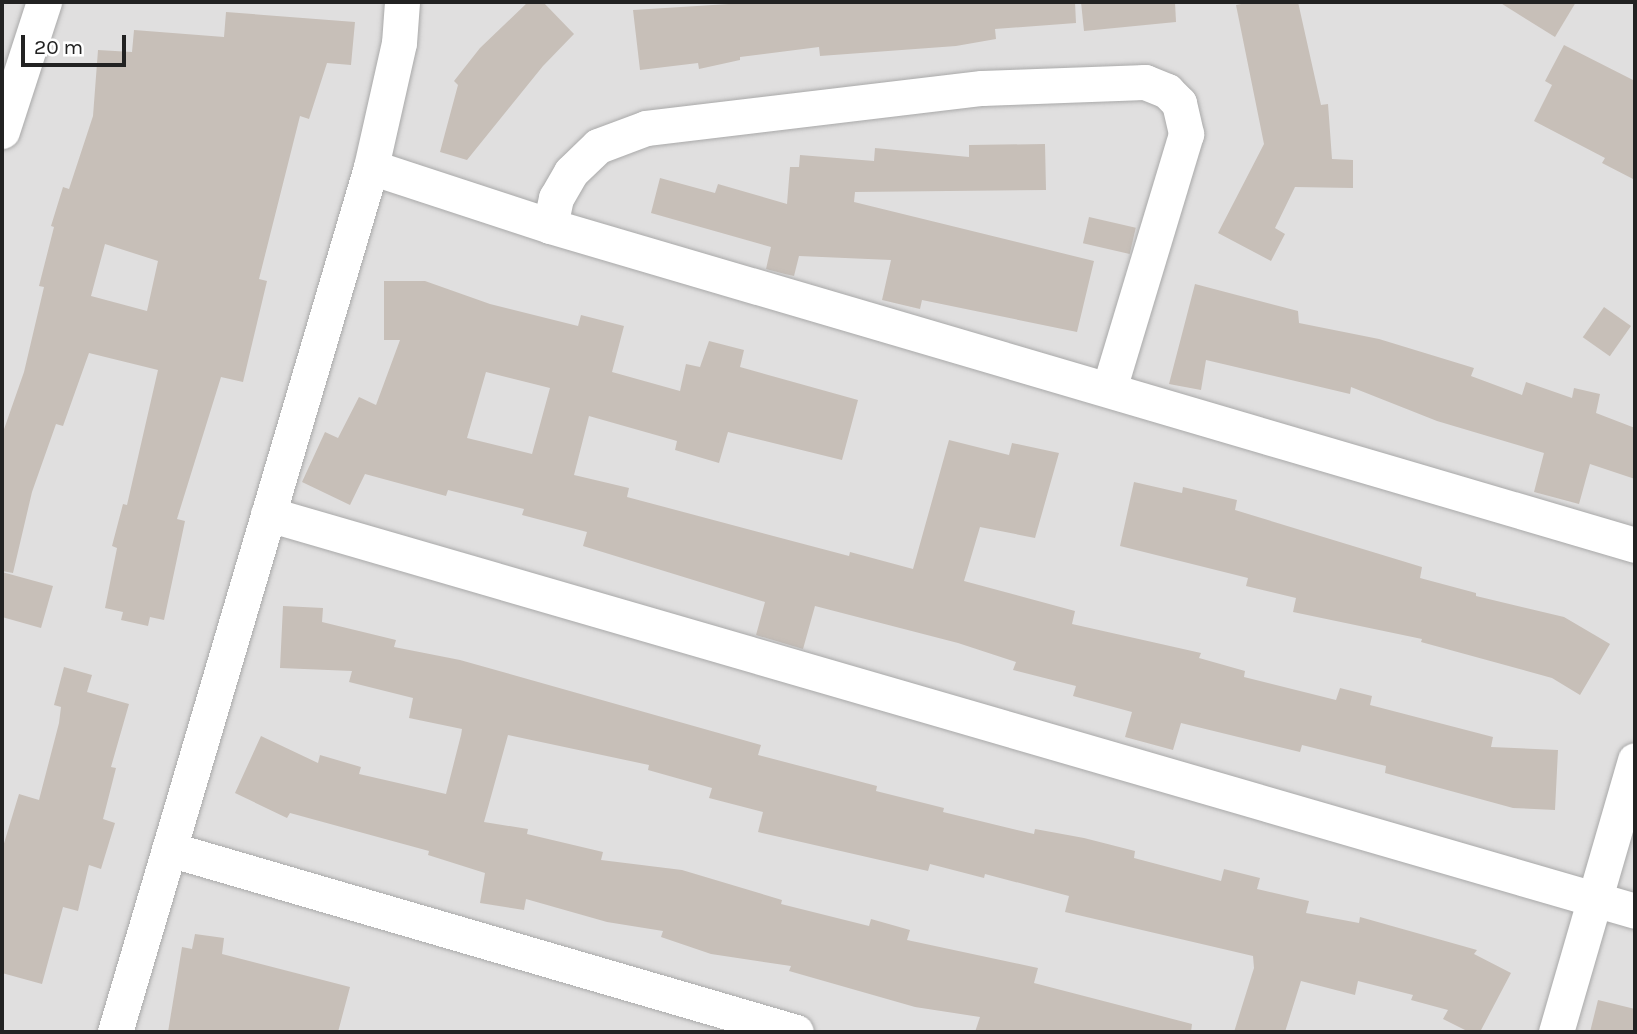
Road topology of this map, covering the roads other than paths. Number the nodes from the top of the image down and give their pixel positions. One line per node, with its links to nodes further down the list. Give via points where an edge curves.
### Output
1 (44, 2): 3 (street)
2 (402, 2): 4 (street, via 399,43)
3 (2, 131)
4 (371, 167): 5 (street); 7 (street)
5 (550, 226): 6 (street); 6 (street, via 556,198 571,173 598,146 646,128 982,88 1144,82 1167,91 1179,103 1186,134)
6 (1108, 389): 8 (street)
7 (268, 514): 10 (street); 11 (street)
8 (1635, 545)
9 (1635, 760): 11 (street)
10 (169, 849): 13 (street); 14 (street)
11 (1597, 900): 12 (street); 15 (street)
12 (1635, 911)
13 (115, 1032)
14 (796, 1032)
15 (1556, 1032)

